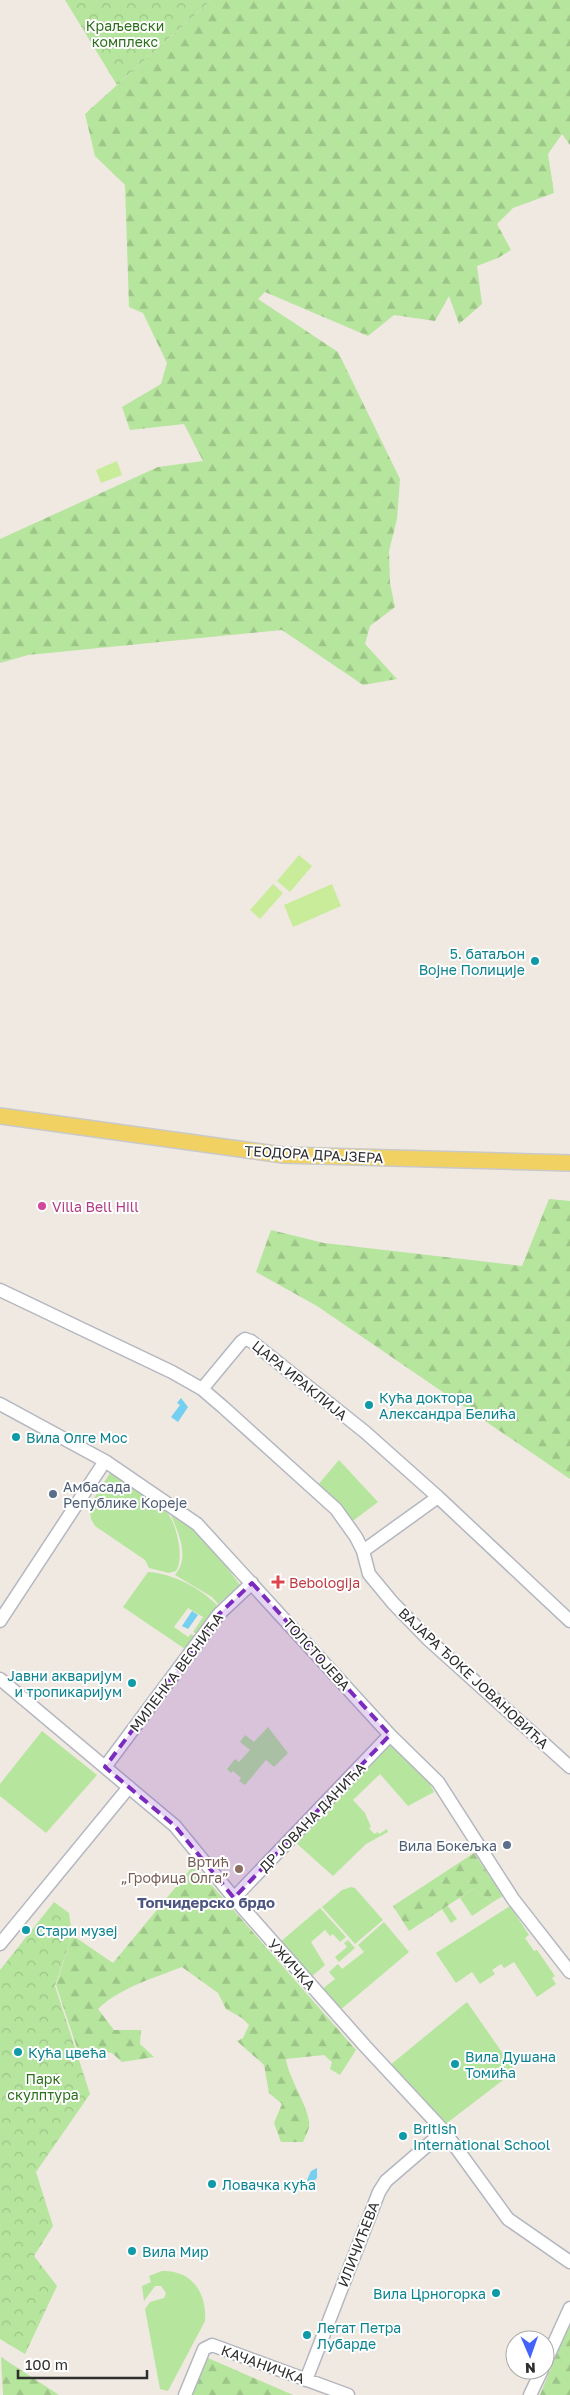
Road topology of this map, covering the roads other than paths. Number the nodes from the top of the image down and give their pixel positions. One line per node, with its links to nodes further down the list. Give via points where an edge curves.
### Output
1 (0, 1116): 2 (main road, ТЕОДОРА ДРАЈЗЕРА, via 283,1155)
2 (570, 1163)
3 (0, 1290): 4 (street)
4 (202, 1389): 7 (street, ЦАРА ИРАКЛИЈА, via 242,1342 249,1339 365,1432); 8 (street, ВАЈАРА ЂОКЕ ЈОВАНОВИЋА, via 336,1510)
5 (0, 1404): 6 (street, ТОЛСТОЈЕВА)
6 (105, 1461): 9 (street, ТОЛСТОЈЕВА, via 197,1524); 11 (street)
7 (438, 1497): 8 (street); 10 (street, ЦАРА ИРАКЛИЈА)
8 (363, 1551): 15 (street, ВАЈАРА ЂОКЕ ЈОВАНОВИЋА, via 369,1574 393,1603 441,1652)
9 (252, 1583): 13 (street, ТОЛСТОЈЕВА); 14 (street, МИЛЕНКА ВЕСНИЋА, via 218,1614)
10 (570, 1621)
11 (0, 1622)
12 (0, 1679): 14 (street, УЖИЧКА)
13 (390, 1735): 17 (street, ДР ЈОВАНА ДАНИЋА); 19 (street, ТОЛСТОЈЕВА, via 438,1782 513,1898)
14 (105, 1767): 16 (street, УЖИЧКА)
15 (570, 1767)
16 (129, 1787): 17 (street, УЖИЧКА, via 175,1826); 18 (street)
17 (234, 1898): 20 (street, УЖИЧКА)
18 (0, 1944)
19 (570, 1972)
20 (444, 2131): 21 (street, УЖИЧКА, via 508,2219); 24 (street, ИЛИЧИЋЕВА, via 386,2181 378,2192)
21 (570, 2262)
22 (570, 2308): 23 (street)
23 (555, 2341)
24 (306, 2380): 26 (street, КАЧАНИЧКА, via 212,2345 207,2346); 27 (street, КАЧАНИЧКА)
25 (537, 2380): 28 (street)
26 (185, 2395)
27 (348, 2395)
28 (530, 2395)

